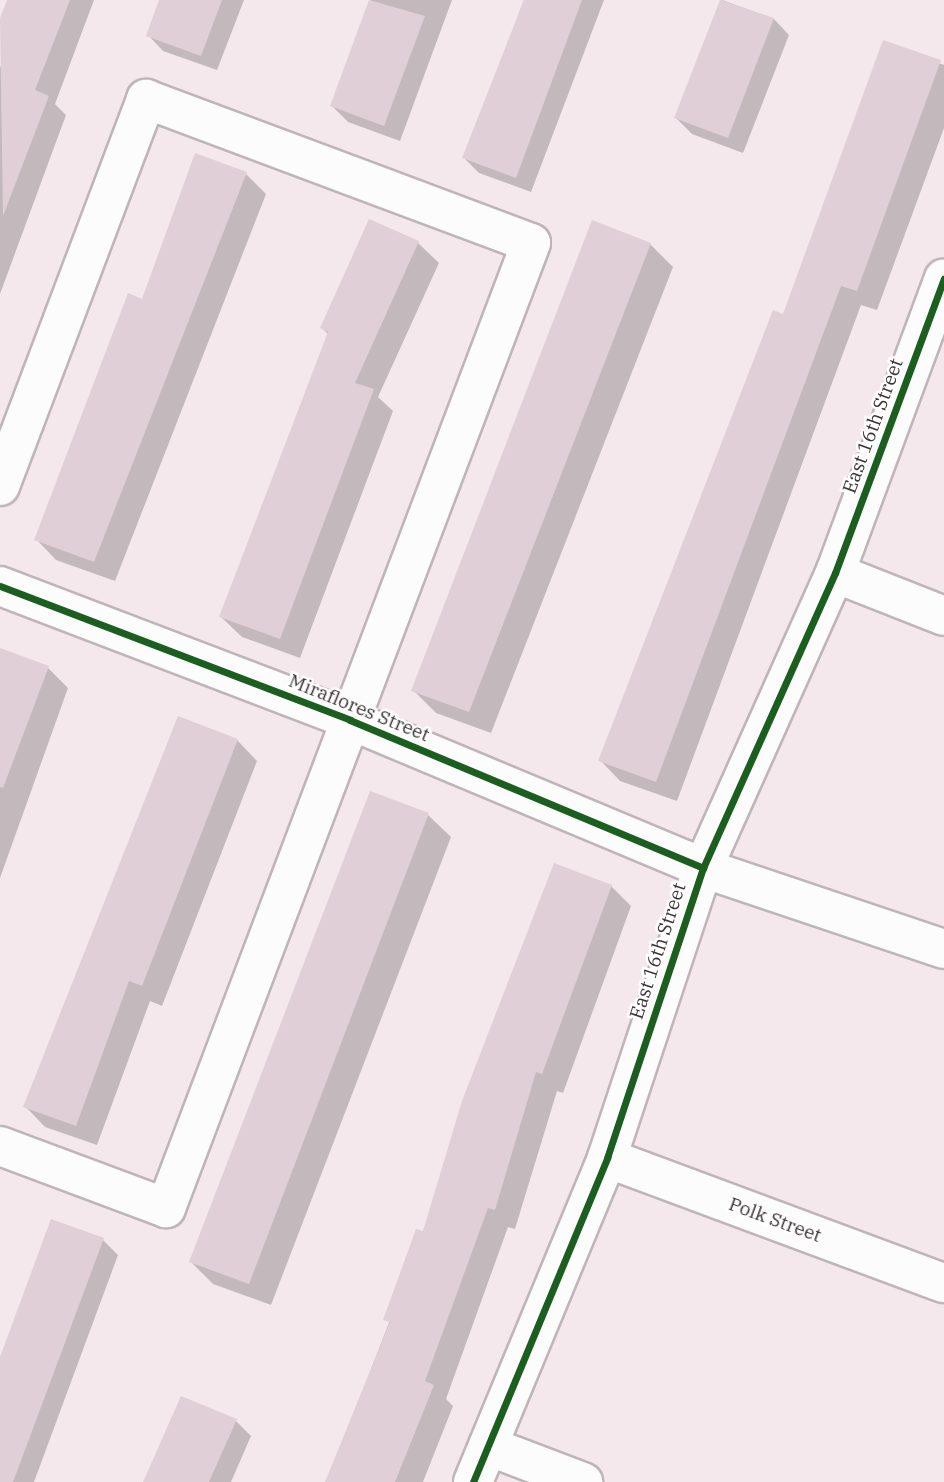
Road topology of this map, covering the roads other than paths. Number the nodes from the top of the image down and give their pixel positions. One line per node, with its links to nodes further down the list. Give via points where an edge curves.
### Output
1 (943, 284): 3 (street, East 16th Street)
2 (0, 486): 6 (street, via 146,99 531,243)
3 (835, 573): 5 (street); 7 (street, East 16th Street)
4 (0, 586): 6 (street, Miraflores Street)
5 (944, 616)
6 (350, 720): 7 (street, Miraflores Street); 9 (street, via 166,1208)
7 (703, 868): 8 (street, Miraflores Street); 10 (street, East 16th Street)
8 (944, 949)
9 (0, 1146)
10 (607, 1158): 11 (street, Polk Street); 12 (street, East 16th Street)
11 (944, 1283)
12 (488, 1446): 13 (street, East 16th Street); 14 (street)
13 (473, 1482)
14 (583, 1482)

